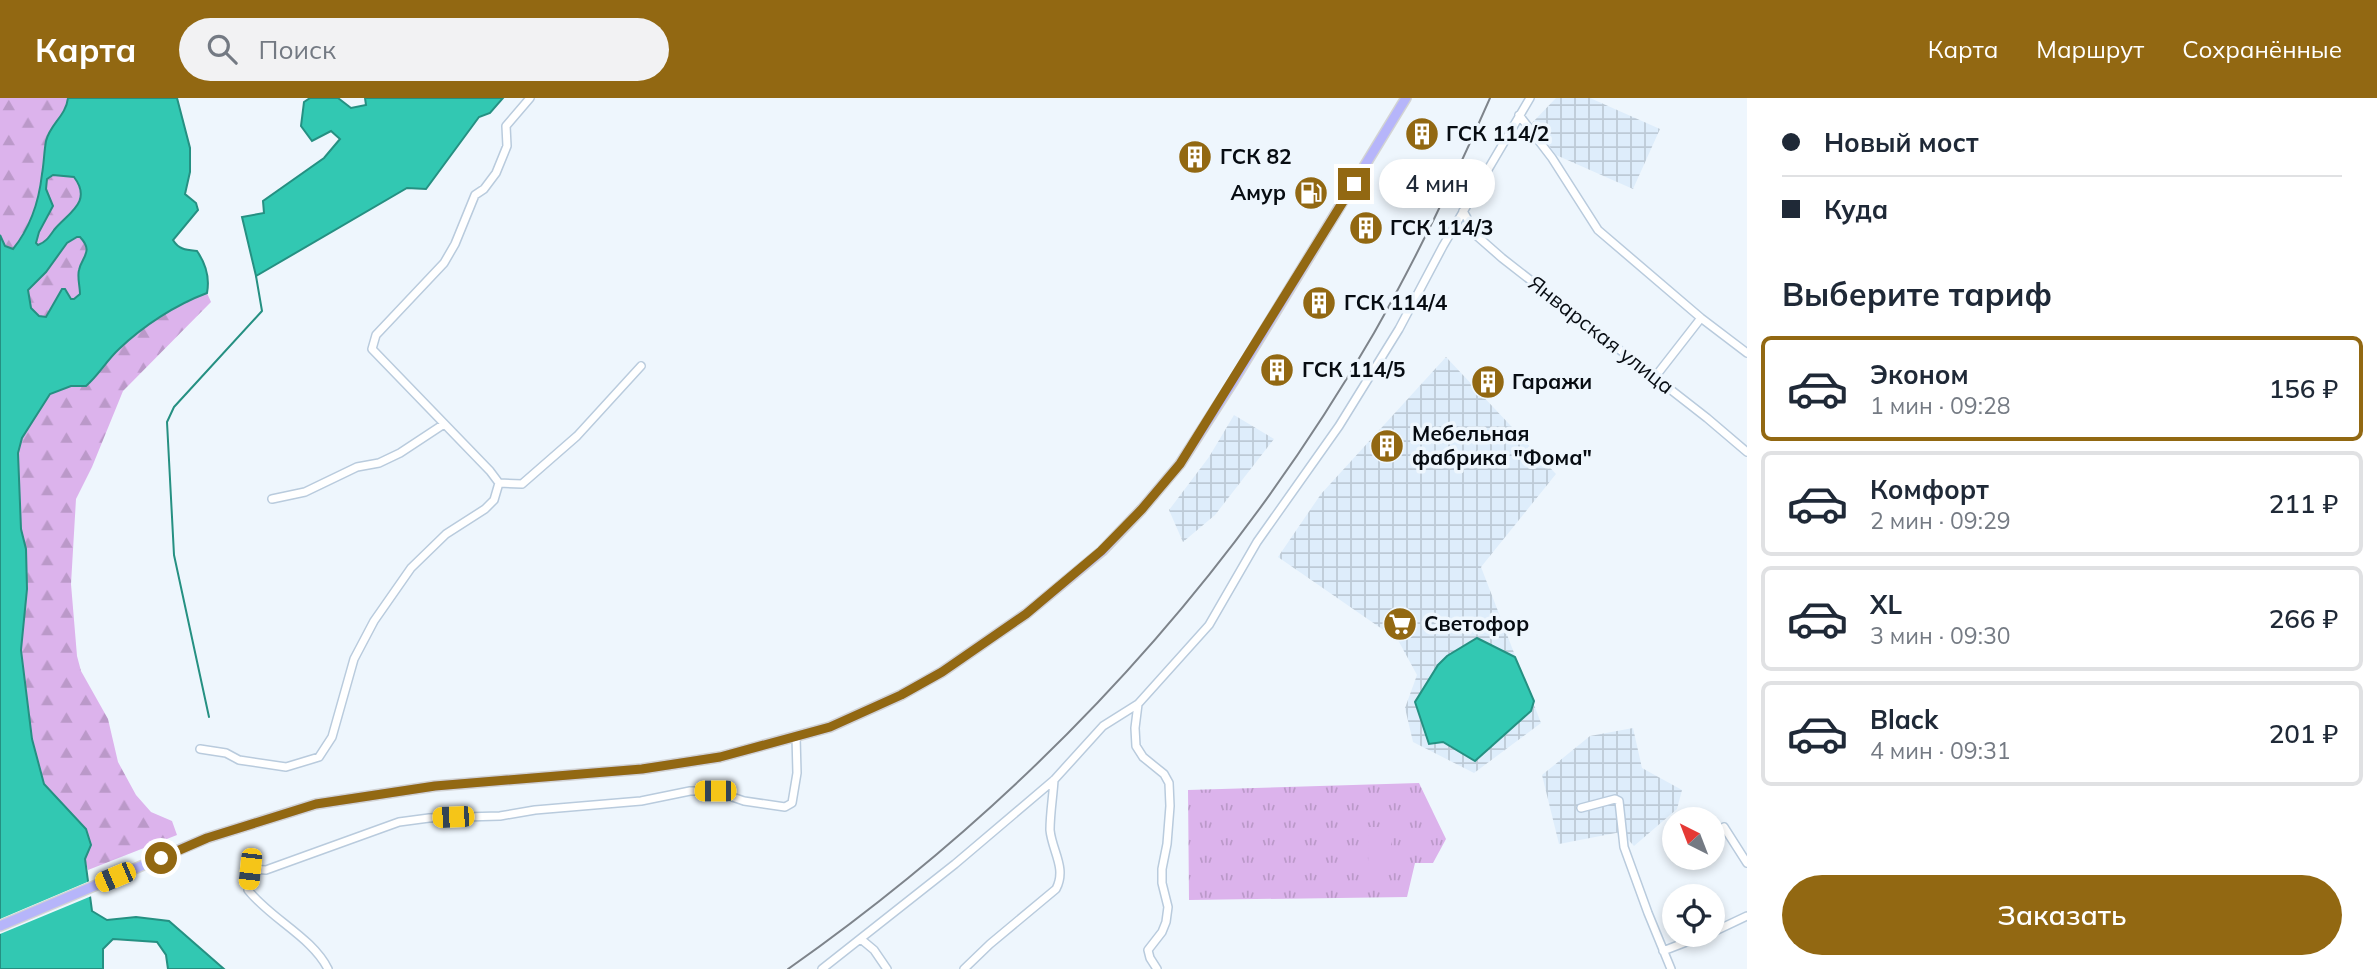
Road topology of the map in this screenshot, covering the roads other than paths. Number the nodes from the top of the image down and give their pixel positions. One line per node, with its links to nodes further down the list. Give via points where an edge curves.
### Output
1 (530, 98): 10 (street, via 506,126 507,146 496,173 475,195 444,263 376,335 372,349)
2 (1406, 98): 15 (main road, via 1230,387 1180,464 1142,509 1101,551 1026,614 942,672 830,727)
3 (1530, 98): 4 (street)
4 (1519, 115): 5 (street); 6 (street, via 1598,230)
5 (1463, 211): 9 (street, Январская улица, via 1477,236 1494,251); 14 (street, via 1399,329 1339,426 1256,542 1209,625)
6 (1701, 318): 7 (street); 9 (street)
7 (1747, 353)
8 (641, 366): 12 (street, via 577,436 522,484)
9 (1655, 377): 11 (street, Январская улица)
10 (444, 424): 12 (street); 13 (street, via 379,463 358,467 305,492)
11 (1747, 452)
12 (499, 483): 16 (street, via 494,500 446,534 411,568 373,621 354,659 332,737 318,757 285,768)
13 (272, 499)
14 (1138, 704): 17 (street, via 1103,726); 31 (street, via 1136,746 1169,783 1167,844 1161,869 1168,907 1162,932 1148,950)
15 (796, 736): 22 (main road, via 720,757 642,769 435,786 316,804 207,838); 27 (street, via 795,792 792,803 785,807 715,791 690,791 641,801 500,816 429,818 399,822 266,870 250,869 248,890 258,903 322,956)
16 (200, 749)
17 (1054, 780): 24 (street); 30 (street, via 1050,832 1060,881)
18 (1581, 808): 26 (street, via 1615,799 1619,802 1624,847)
19 (1726, 830): 20 (street)
20 (1747, 863)
21 (1747, 916): 23 (street)
22 (0, 926)
23 (1725, 926)
24 (862, 940): 28 (street); 29 (street)
25 (1673, 947): 26 (street)
26 (1663, 951): 32 (street)
27 (328, 969)
28 (822, 969)
29 (887, 969)
30 (964, 969)
31 (1157, 969)
32 (1671, 969)

